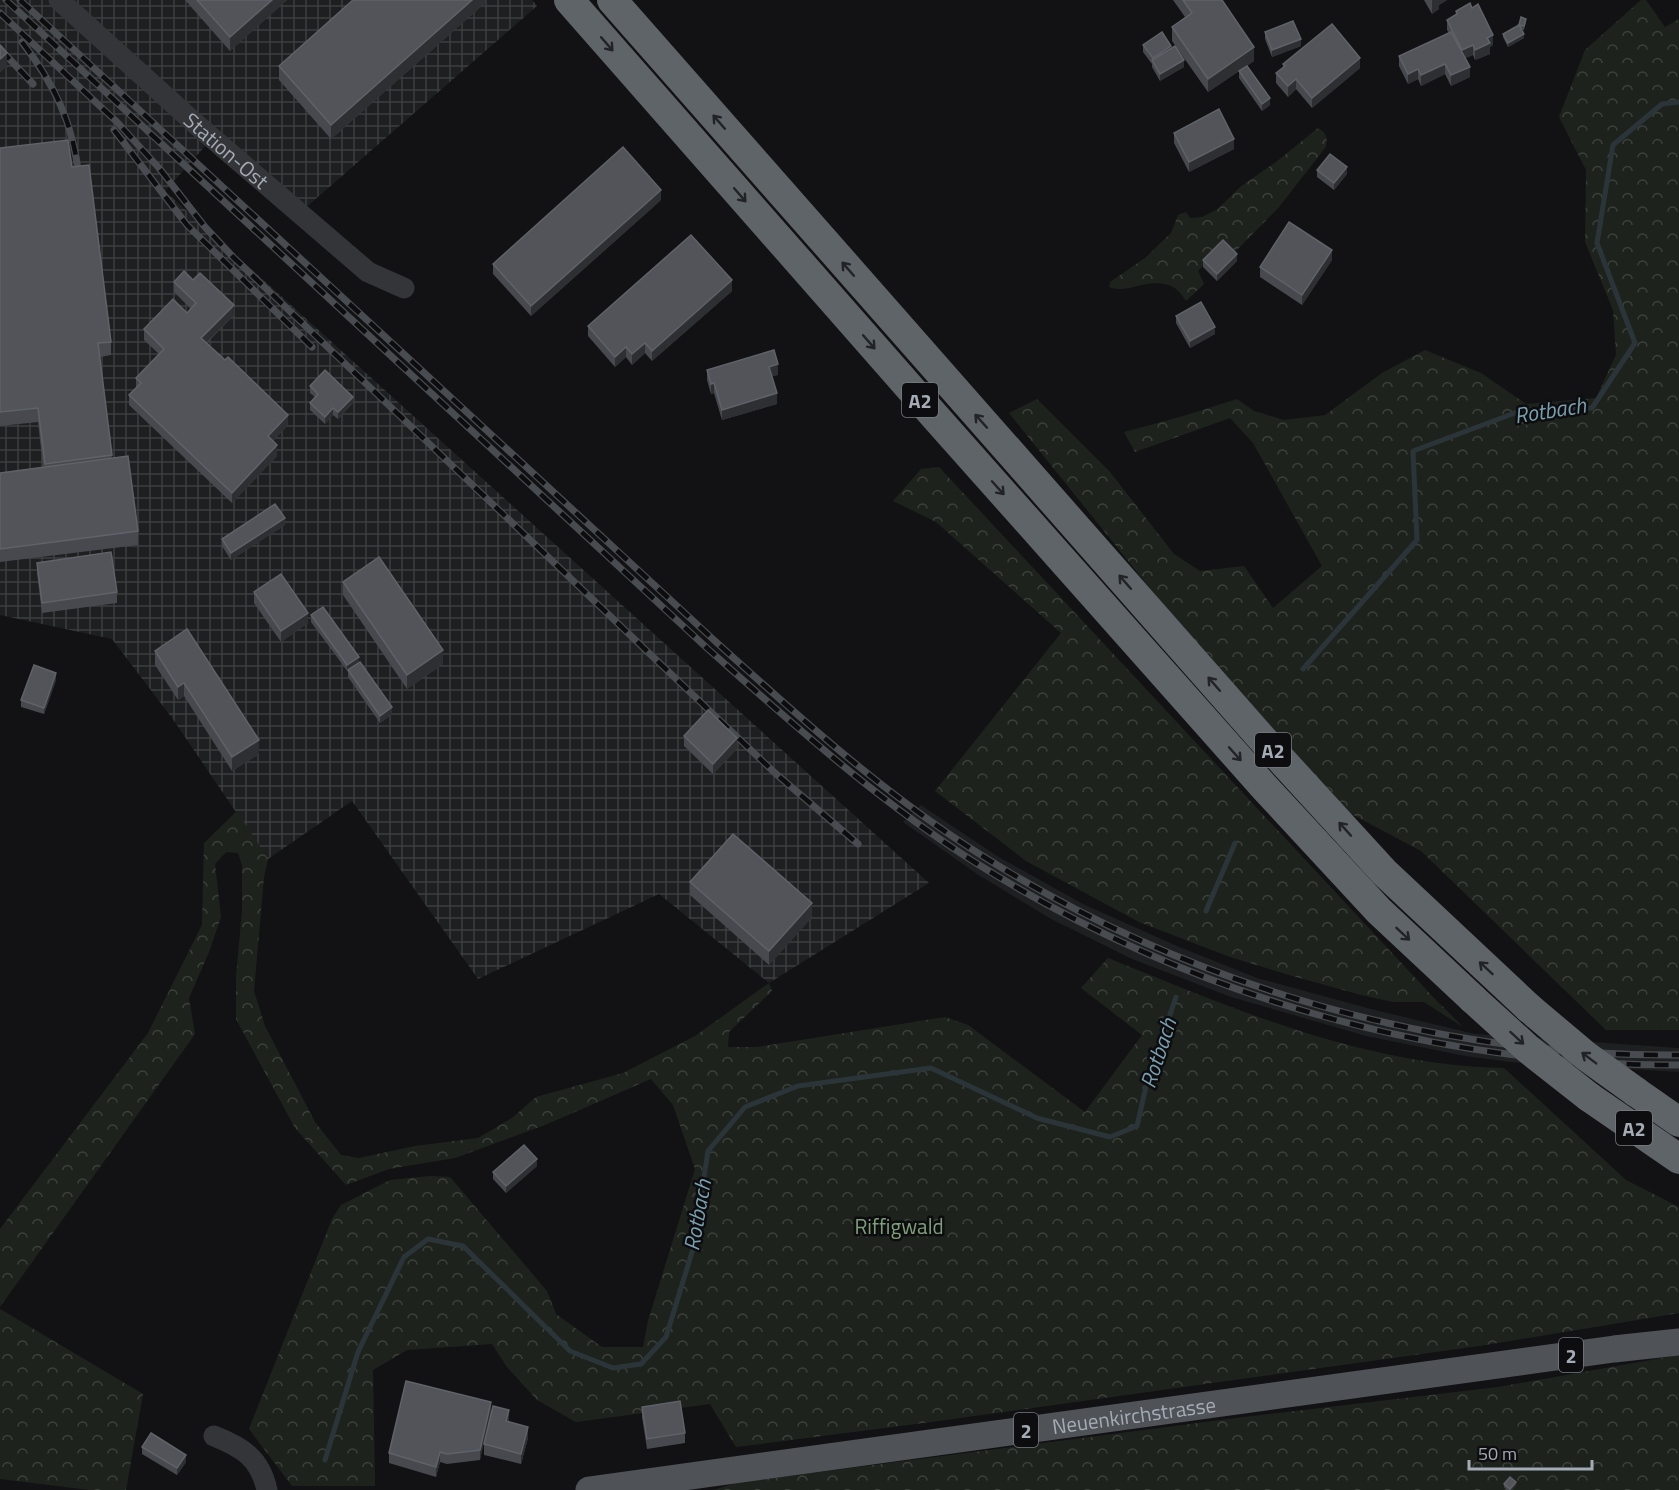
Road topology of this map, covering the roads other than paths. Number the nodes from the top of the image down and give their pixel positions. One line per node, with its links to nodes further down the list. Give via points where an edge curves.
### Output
1 (59, 0): 4 (street, Station-Ost, via 368,272)
2 (568, 0): 6 (highway, A2, one-way to 6, bridge, via 1140,648 1378,911 1528,1049 1589,1097)
3 (612, 0): 5 (highway, A2, one-way to 3, bridge, via 1586,1056 1529,1008 1384,872)
4 (404, 288)
5 (1679, 1122)
6 (1679, 1158)
7 (1679, 1342): 10 (main road, Neuenkirchstrasse / 2)
8 (214, 1436): 9 (street, via 238,1446 252,1459)
9 (267, 1490)
10 (589, 1490)

